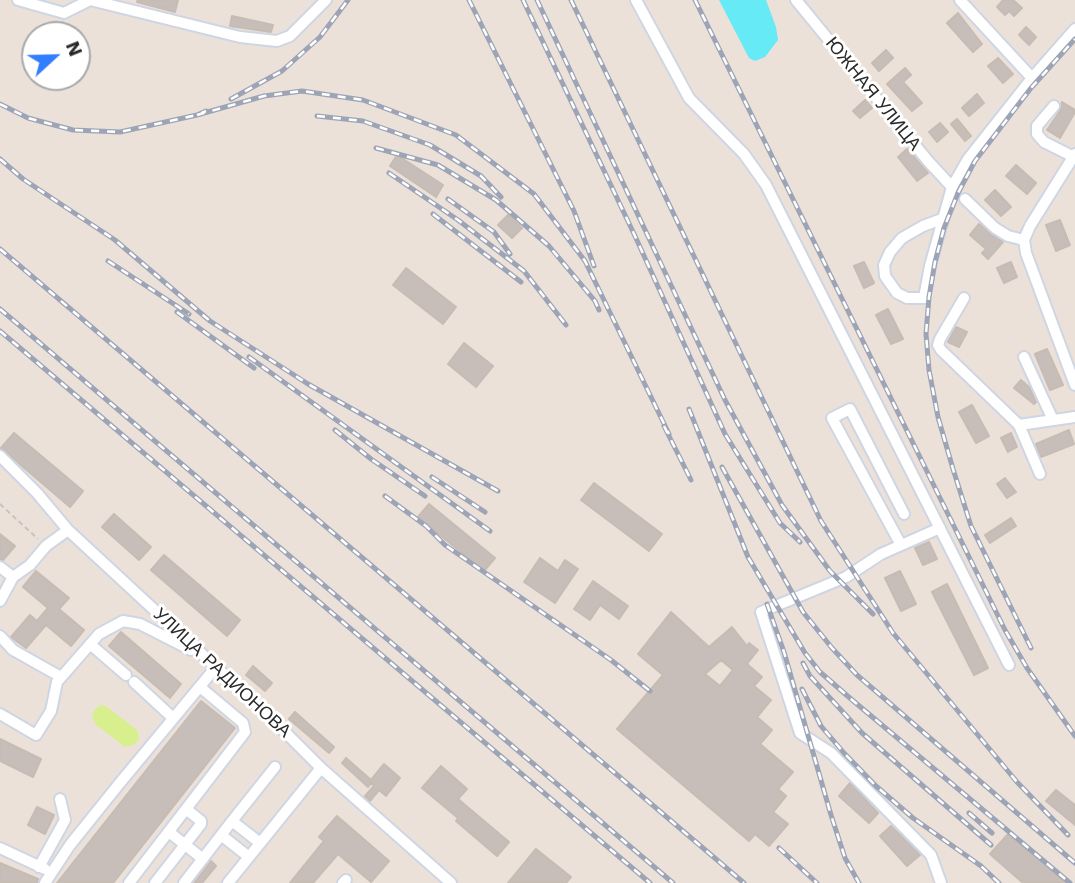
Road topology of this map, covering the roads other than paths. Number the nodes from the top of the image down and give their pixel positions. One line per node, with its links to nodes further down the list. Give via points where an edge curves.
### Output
1 (18, 0): 2 (street, via 64,13 90,1 240,37 277,41 290,36)
2 (326, 0)
3 (636, 0): 23 (street, via 689,98 744,154 766,185)
4 (796, 0): 10 (street, ЮЖНАЯ УЛИЦА)
5 (960, 0): 7 (street)
6 (1075, 29): 7 (street)
7 (1032, 78): 10 (street, via 968,159)
8 (1054, 106): 9 (street, via 1037,126 1037,134)
9 (1074, 156): 13 (street)
10 (952, 187): 12 (street)
11 (965, 199): 13 (street, via 995,228)
12 (942, 219): 12 (street, via 924,298 897,293 885,276 890,252 902,238)
13 (1024, 240): 16 (street)
14 (964, 298): 19 (street, via 938,345)
15 (1024, 357): 18 (street)
16 (1075, 385)
17 (1075, 417): 18 (street)
18 (1053, 420): 19 (street)
19 (1019, 425): 21 (street)
20 (0, 456): 24 (street, УЛИЦА РАДИОНОВА)
21 (1040, 474)
22 (904, 514): 25 (street, via 850,409 832,418)
23 (940, 528): 25 (street); 33 (street)
24 (68, 530): 27 (street); 32 (street, УЛИЦА РАДИОНОВА)
25 (901, 545): 59 (street, via 846,577 761,612 800,733 831,753 931,855)
26 (0, 567): 27 (street)
27 (13, 577): 28 (street); 29 (street)
28 (0, 581)
29 (0, 601)
30 (0, 636): 35 (street, via 13,650)
31 (90, 644): 32 (street, via 122,621 140,624); 35 (street); 38 (street)
32 (203, 656): 34 (street, УЛИЦА РАДИОНОВА)
33 (1009, 665)
34 (216, 667): 36 (street); 40 (street, УЛИЦА РАДИОНОВА)
35 (61, 677): 37 (street, via 51,711 36,735)
36 (200, 687): 38 (street); 42 (street, via 243,723 245,732)
37 (0, 714)
38 (173, 718): 52 (street)
39 (275, 767): 43 (street)
40 (321, 768): 46 (street); 58 (street, УЛИЦА РАДИОНОВА)
41 (60, 799): 51 (street, via 65,820)
42 (186, 809): 44 (street); 47 (street, via 201,824)
43 (232, 821): 45 (street); 46 (street)
44 (169, 832): 47 (street); 54 (street)
45 (221, 835): 49 (street); 50 (street)
46 (260, 843): 49 (street)
47 (185, 845): 50 (street); 55 (street)
48 (0, 848): 51 (street)
49 (249, 857): 57 (street)
50 (203, 859): 56 (street)
51 (39, 867): 52 (street)
52 (52, 873): 53 (street)
53 (46, 883)
54 (129, 883)
55 (155, 883)
56 (184, 883)
57 (228, 883)
58 (451, 883)
59 (941, 883)

